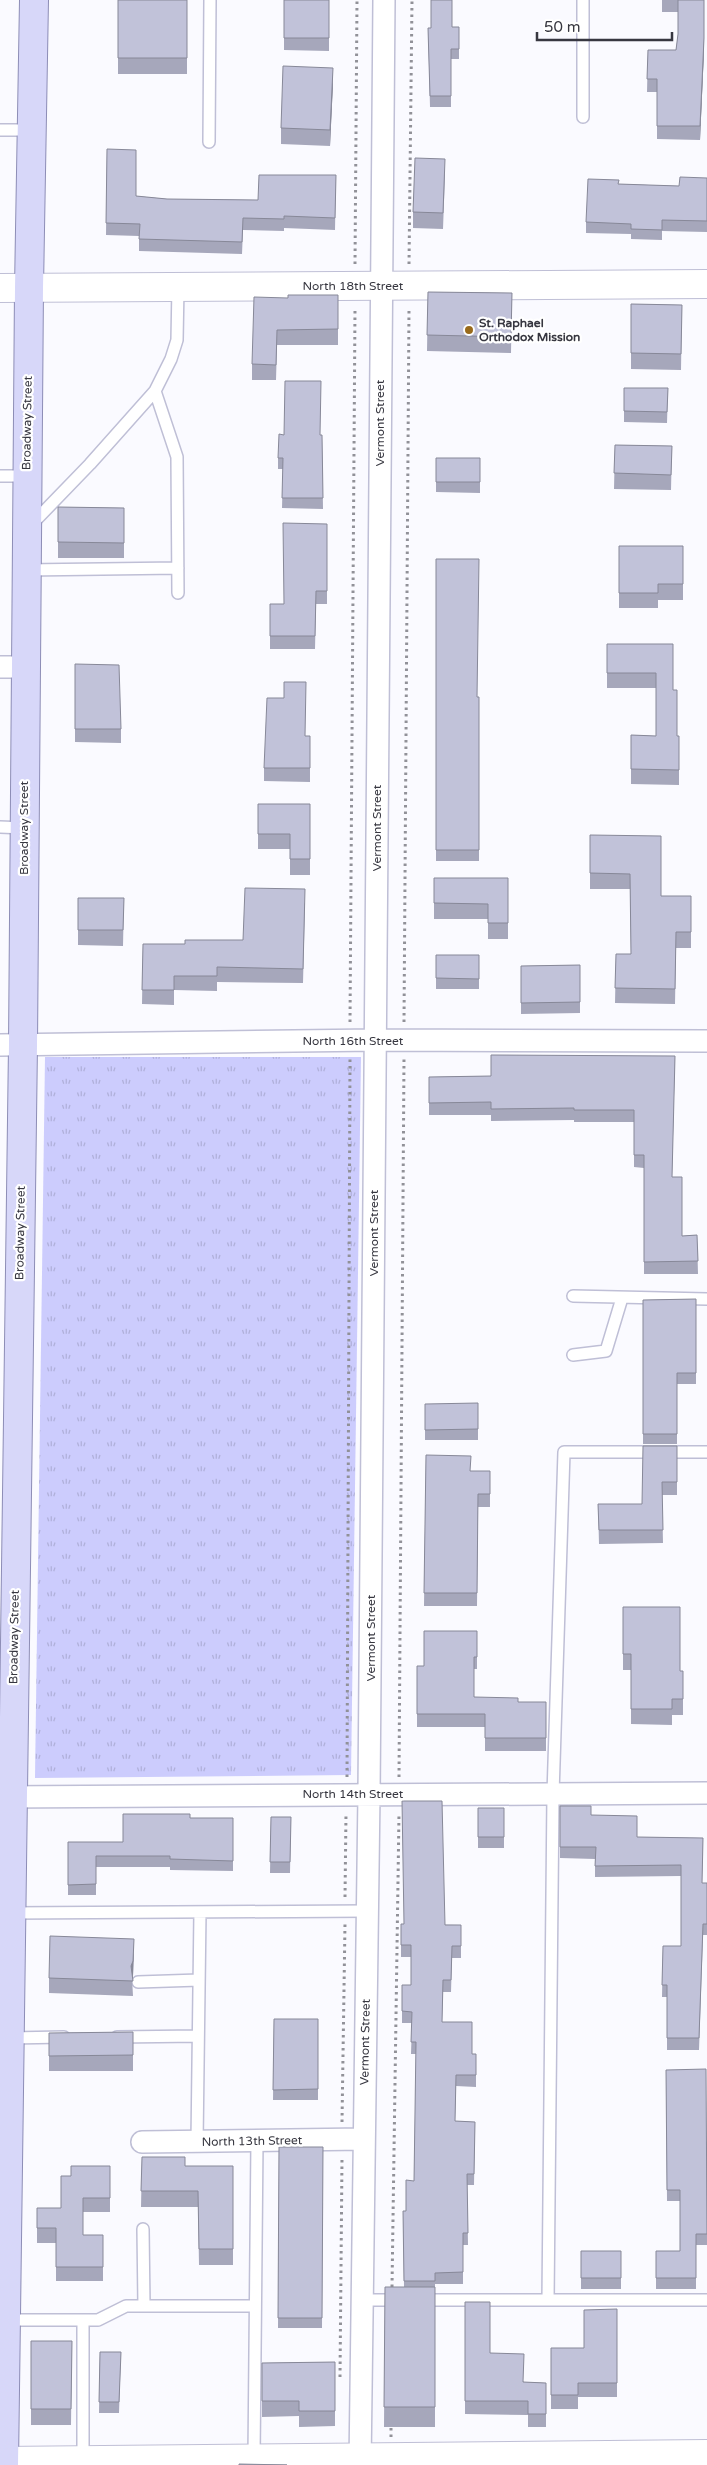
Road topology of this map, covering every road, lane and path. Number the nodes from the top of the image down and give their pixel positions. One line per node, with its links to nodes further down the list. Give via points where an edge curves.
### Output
1 (34, 0): 9 (main road, Broadway Street)
2 (210, 0): 10 (lane)
3 (357, 0): 13 (path)
4 (384, 0): 13 (street, Vermont Street)
5 (412, 0): 12 (path)
6 (583, 0): 7 (lane)
7 (583, 118)
8 (0, 130): 9 (lane)
9 (32, 130): 16 (main road, Broadway Street)
10 (208, 142)
11 (707, 284): 12 (street, North 18th Street)
12 (409, 285): 13 (street, North 18th Street); 27 (path)
13 (368, 286): 14 (street, North 18th Street); 26 (street, Vermont Street); 28 (path)
14 (178, 287): 16 (street, North 18th Street); 17 (lane, via 177,340 172,359)
15 (0, 288): 16 (street, North 18th Street)
16 (29, 288): 19 (main road, Broadway Street)
17 (155, 391): 20 (lane); 21 (lane, via 177,457)
18 (0, 476): 19 (lane)
19 (27, 476): 20 (main road, Broadway Street)
20 (27, 530): 22 (main road, Broadway Street)
21 (178, 568): 22 (lane); 23 (lane)
22 (26, 570): 24 (main road, Broadway Street)
23 (178, 593)
24 (13, 667): 25 (main road, Broadway Street)
25 (12, 828): 30 (main road, Broadway Street)
26 (376, 1040): 27 (street, North 16th Street); 28 (street, North 16th Street); 39 (street, Vermont Street)
27 (404, 1040): 29 (street, North 16th Street); 40 (path)
28 (350, 1041): 30 (street, North 16th Street); 38 (path)
29 (707, 1041)
30 (12, 1045): 35 (main road, Broadway Street)
31 (574, 1296): 32 (lane)
32 (622, 1298): 33 (lane); 34 (lane, via 606,1350)
33 (707, 1299)
34 (573, 1355)
35 (8, 1419): 42 (main road, Broadway Street)
36 (707, 1452): 41 (lane, via 564,1452)
37 (707, 1793): 41 (street, North 14th Street)
38 (346, 1794): 39 (street, North 14th Street); 42 (street, North 14th Street); 45 (path)
39 (370, 1794): 40 (street, North 14th Street); 43 (street, Vermont Street)
40 (399, 1794): 41 (street, North 14th Street); 62 (path)
41 (553, 1794): 63 (lane)
42 (6, 1797): 46 (main road, Broadway Street)
43 (367, 1911): 45 (lane); 56 (street, Vermont Street)
44 (200, 1912): 45 (lane); 46 (lane); 47 (lane)
45 (345, 1912): 56 (path)
46 (7, 1927): 49 (main road, Broadway Street)
47 (199, 1980): 48 (lane); 50 (lane)
48 (138, 1982)
49 (4, 1990): 53 (main road, Broadway Street)
50 (198, 2036): 52 (lane); 59 (lane)
51 (75, 2037): 53 (lane)
52 (103, 2037)
53 (8, 2038): 54 (main road, Broadway Street)
54 (4, 2074): 55 (main road, Broadway Street)
55 (3, 2130): 67 (main road, Broadway Street)
56 (353, 2140): 57 (street, North 13th Street); 61 (street, Vermont Street); 69 (path)
57 (257, 2141): 59 (street, North 13th Street); 66 (lane)
58 (142, 2142): 59 (street, North 13th Street)
59 (197, 2142)
60 (143, 2229): 65 (lane)
61 (361, 2300): 62 (lane); 80 (street, Vermont Street)
62 (392, 2300): 63 (lane)
63 (548, 2300): 64 (lane)
64 (707, 2300)
65 (144, 2306): 66 (lane); 68 (lane, via 126,2306 98,2320)
66 (256, 2306): 72 (lane)
67 (5, 2320): 68 (lane); 77 (main road, Broadway Street)
68 (83, 2320): 74 (lane)
69 (340, 2379)
70 (391, 2418): 73 (path)
71 (707, 2454): 76 (street)
72 (254, 2458): 79 (street); 80 (street)
73 (390, 2458): 75 (street); 80 (street)
74 (83, 2459): 77 (street); 78 (street)
75 (497, 2461): 76 (street)
76 (551, 2461)
77 (2, 2462)
78 (142, 2462): 79 (street)
79 (170, 2462)
80 (360, 2462)

